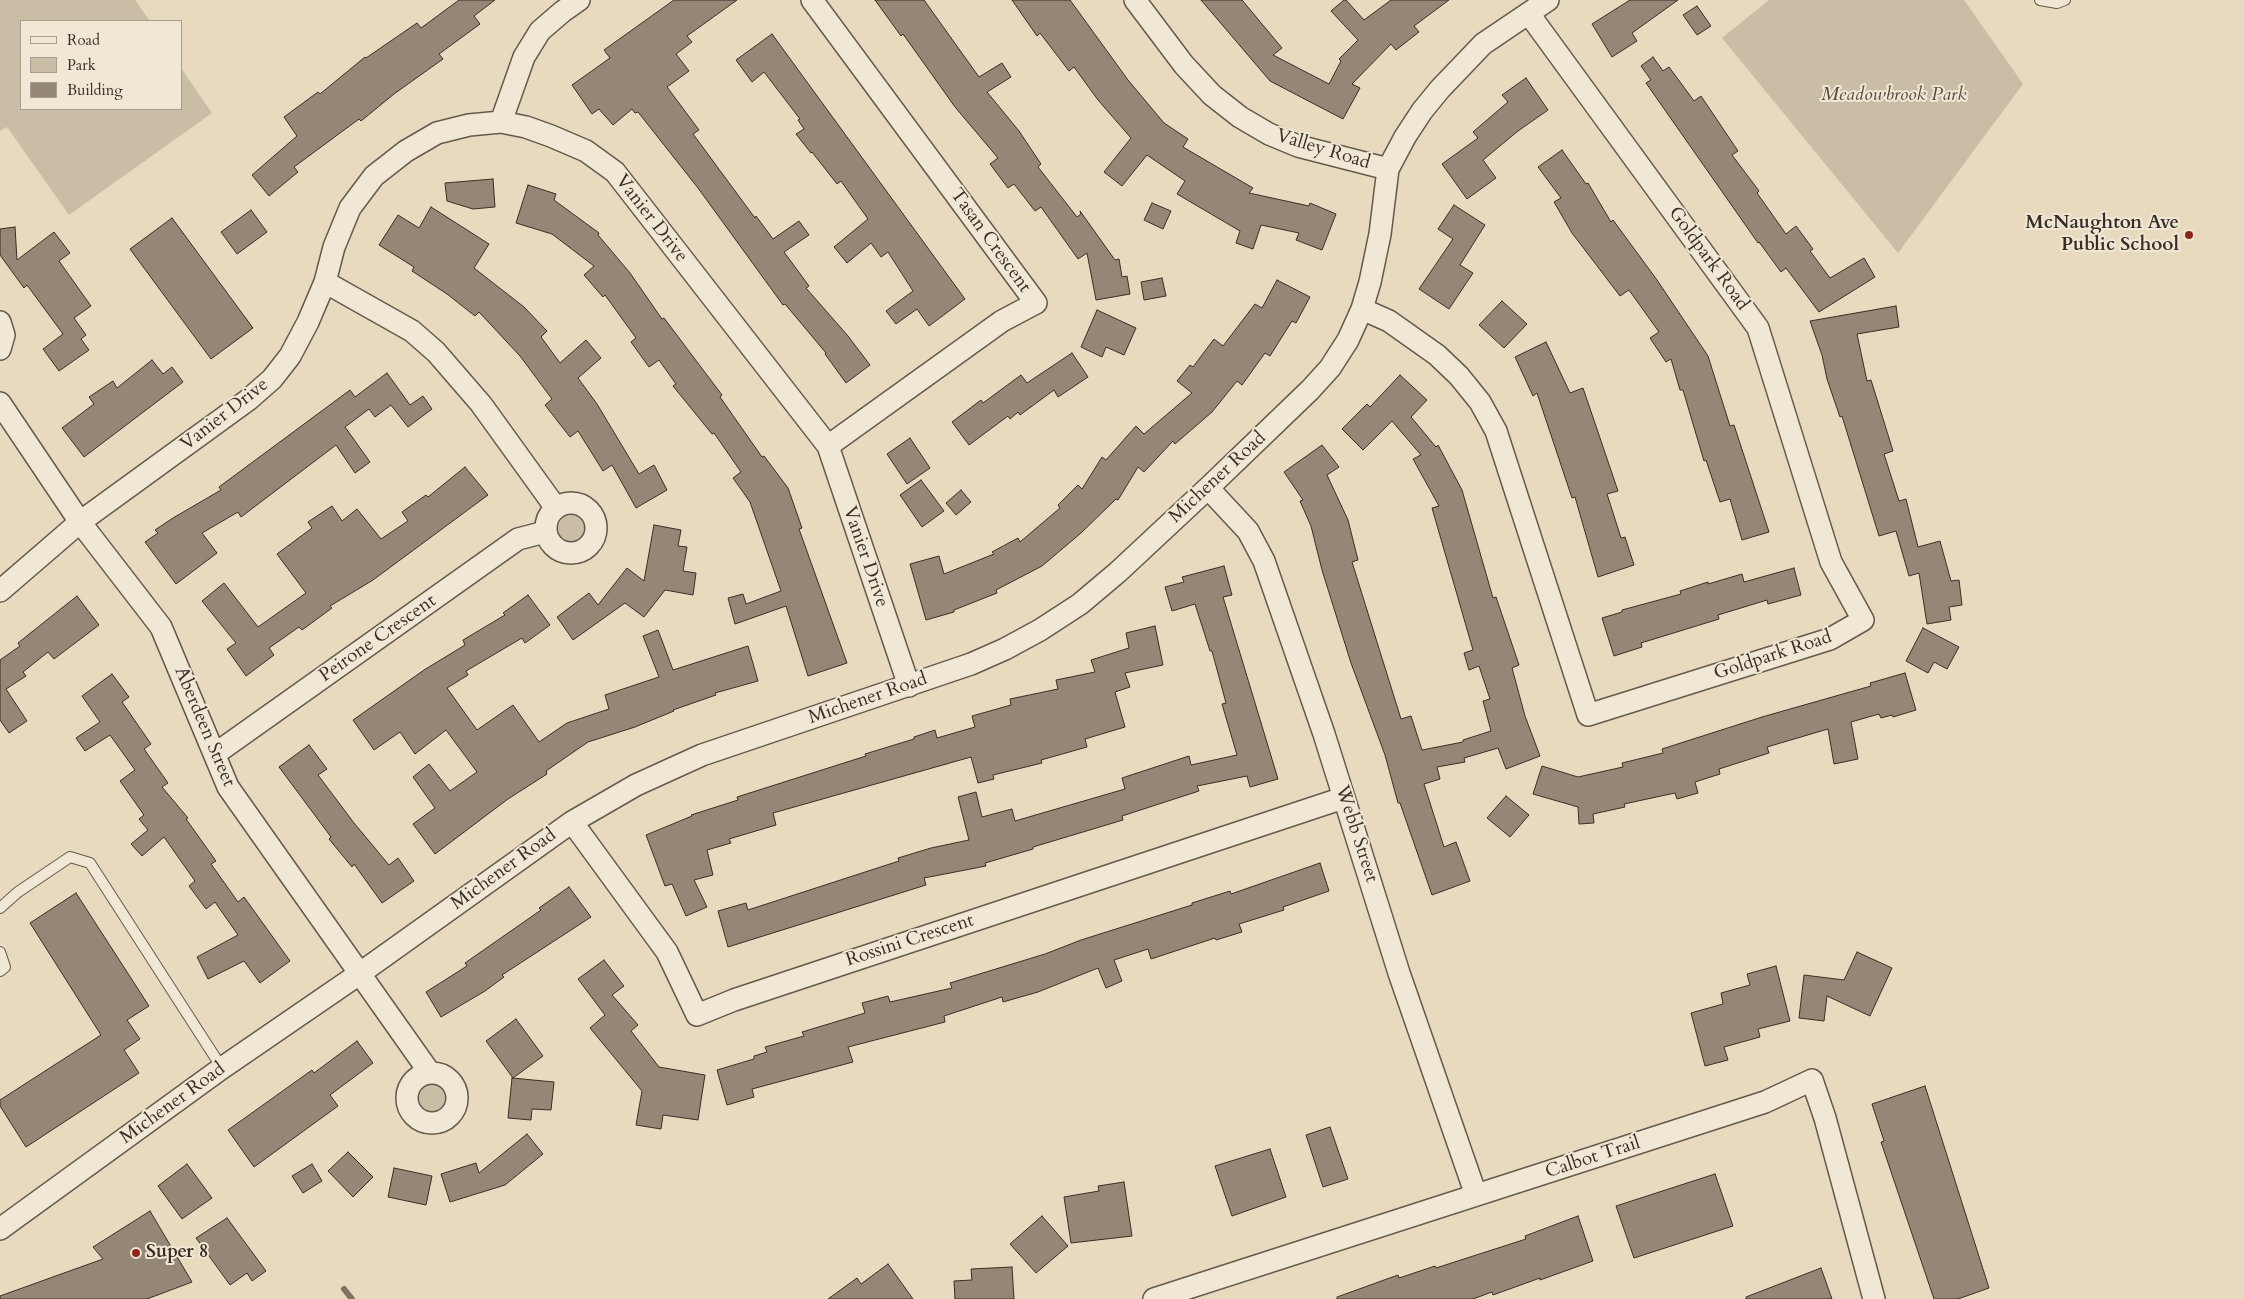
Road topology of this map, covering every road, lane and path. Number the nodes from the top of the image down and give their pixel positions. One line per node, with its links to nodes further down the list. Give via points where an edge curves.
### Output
1 (578, 0): 8 (street, via 540,32 524,57)
2 (812, 0): 15 (street, Tasan Crescent, via 1036,304 1002,321)
3 (1136, 0): 9 (street, Valley Road, via 1184,65 1212,95 1240,117 1298,146)
4 (1548, 0): 7 (street, Michener Road)
5 (2040, 0): 6 (lane, via 2057,3)
6 (2065, 0)
7 (1529, 14): 9 (street, Michener Road, via 1483,44 1440,89 1422,111); 11 (street, Goldpark Road, via 1758,328 1830,562 1863,620 1830,639 1588,714 1496,431 1480,402 1437,355 1389,321)
8 (501, 122): 10 (street, Vanier Drive, via 437,133 406,150 374,176 350,208 334,247); 15 (street, Vanier Drive, via 526,127 586,151 615,172)
9 (1388, 169): 11 (street, Michener Road, via 1380,234)
10 (325, 282): 17 (street, via 412,331 436,352 475,397); 18 (street, Vanier Drive, via 290,356 272,379 248,400)
11 (1362, 309): 16 (street, Michener Road, via 1348,340 1325,373)
12 (0, 322): 13 (street, via 4,335)
13 (0, 349)
14 (0, 403): 18 (street, Aberdeen Street)
15 (828, 446): 21 (street, Vanier Drive)
16 (1208, 488): 21 (street, Michener Road, via 1080,604 1005,649); 23 (street, Webb Street, via 1258,545)
17 (556, 508): 19 (street, via 547,518); 19 (street, via 571,503 587,508 595,522 594,538 583,550 567,554 552,546)
18 (80, 522): 20 (street, Vanier Drive); 22 (street, Aberdeen Street, via 161,627)
19 (545, 532): 22 (street, Peirone Crescent, via 518,539)
20 (0, 591)
21 (909, 686): 24 (street, Michener Road, via 702,755 636,786)
22 (215, 754): 28 (street, Aberdeen Street, via 228,787)
23 (1344, 798): 24 (street, Rossini Crescent, via 697,1015 667,952); 31 (street, Webb Street, via 1399,973)
24 (572, 822): 28 (street, Michener Road)
25 (0, 908): 29 (lane, via 18,892 70,858 90,863)
26 (0, 952): 27 (lane, via 5,967)
27 (0, 971)
28 (359, 974): 29 (street, Michener Road); 30 (street, Aberdeen Street)
29 (222, 1068): 32 (street, Michener Road)
30 (430, 1073)
31 (1476, 1195): 33 (street, Calbot Trail); 34 (street, Calbot Trail, via 1765,1102 1812,1080)
32 (0, 1229)
33 (1154, 1299)
34 (1874, 1299)

